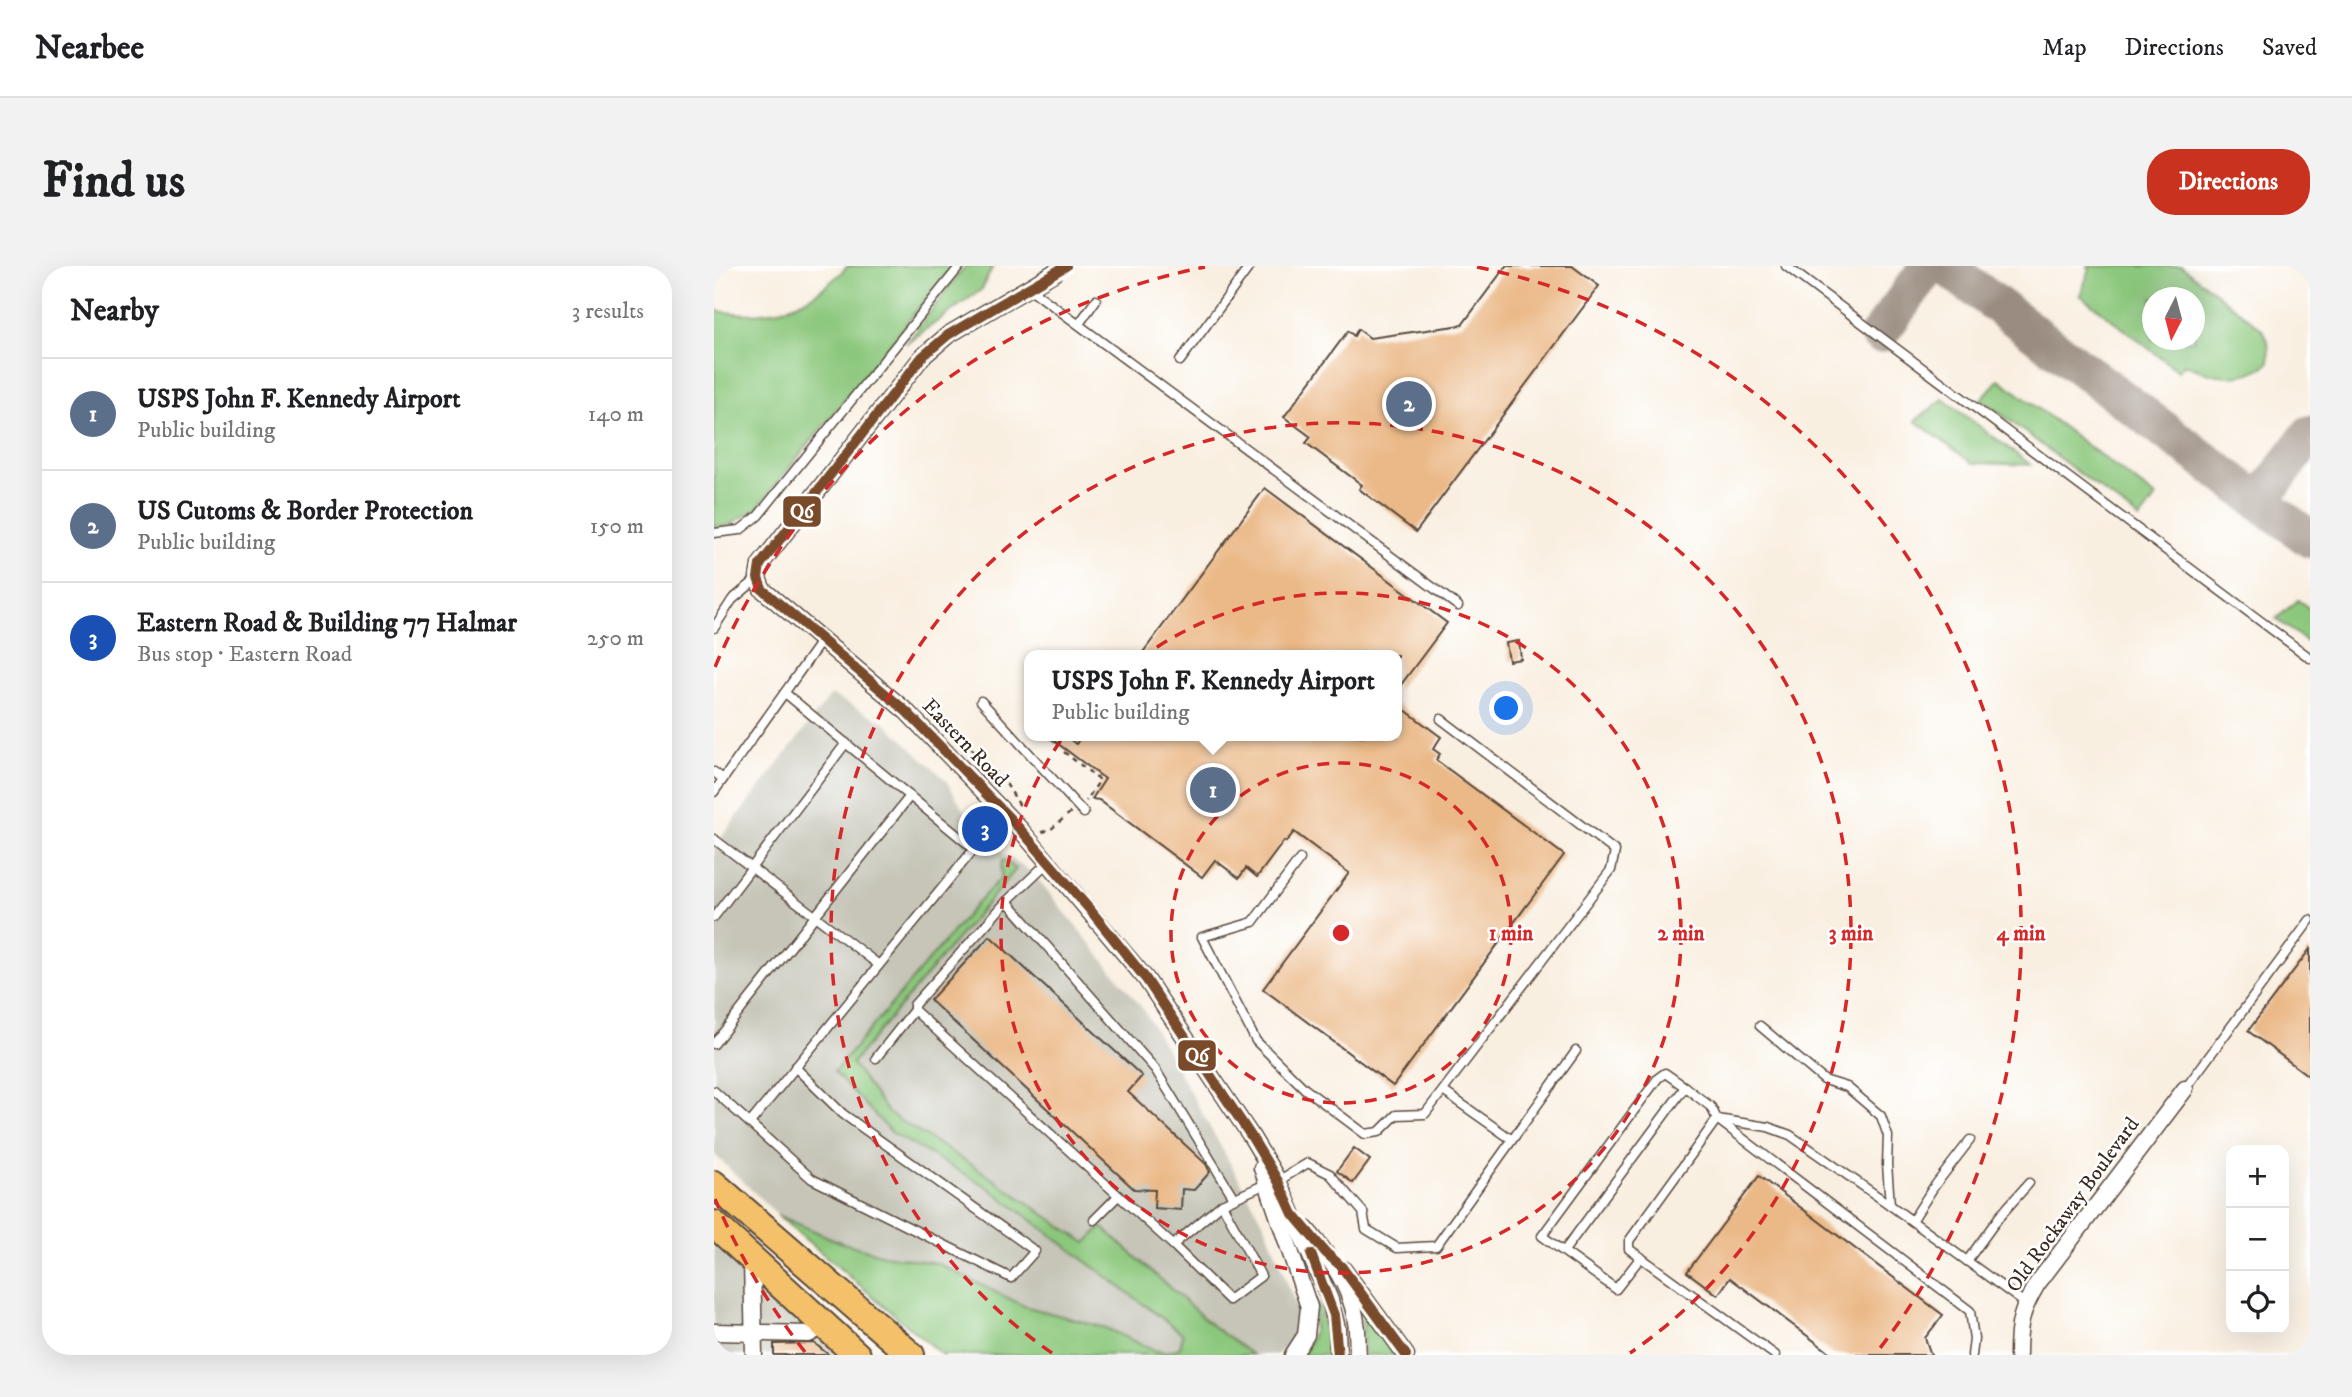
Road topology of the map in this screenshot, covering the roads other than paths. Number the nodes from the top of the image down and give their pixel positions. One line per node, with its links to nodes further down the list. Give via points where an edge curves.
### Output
1 (960, 266): 9 (lane, via 758,516 740,530)
2 (1250, 266): 8 (lane)
3 (1786, 266): 14 (lane)
4 (1061, 269): 5 (street)
5 (1029, 288): 7 (lane); 10 (street, via 948,335 922,357 761,565)
6 (1096, 300): 7 (lane)
7 (1079, 324): 11 (lane)
8 (1180, 361)
9 (714, 533)
10 (758, 578): 12 (lane, via 732,600); 13 (street, Eastern Road, via 762,589)
11 (1458, 606)
12 (714, 628)
13 (822, 640): 15 (lane); 26 (street, Eastern Road, via 907,712)
14 (2310, 658)
15 (785, 692): 18 (lane); 20 (lane)
16 (981, 701): 23 (lane)
17 (1441, 719): 42 (lane, via 1615,851 1611,870)
18 (846, 743): 22 (lane); 27 (lane)
19 (714, 772): 20 (lane)
20 (723, 779): 21 (lane)
21 (714, 792)
22 (910, 796): 29 (lane); 32 (lane, via 974,849)
23 (1084, 813)
24 (714, 839): 27 (lane)
25 (1300, 859): 42 (lane, via 1254,922 1202,937 1256,1041 1304,1089 1365,1134 1379,1132 1396,1115 1425,1114)
26 (1048, 862): 28 (lane); 47 (street, Eastern Road, via 1146,979 1251,1136)
27 (752, 866): 29 (lane); 30 (lane)
28 (1007, 901): 33 (lane, via 914,1004); 51 (lane, via 1154,1069)
29 (816, 916): 32 (lane); 35 (lane)
30 (714, 917)
31 (2310, 920): 40 (lane)
32 (879, 965): 38 (lane)
33 (914, 1010): 37 (lane); 50 (lane)
34 (1760, 1026): 53 (lane, via 1824,1080 1847,1087 1881,1116 1888,1136)
35 (714, 1044)
36 (1576, 1051): 45 (lane)
37 (876, 1058)
38 (795, 1067): 44 (lane); 44 (lane, via 843,1114 1035,1251 1011,1278 812,1179)
39 (1685, 1087): 43 (lane, via 1711,1107); 59 (lane); 59 (lane, via 1665,1073 1658,1078 1542,1236)
40 (2185, 1088): 64 (street, Old Rockaway Boulevard)
41 (714, 1091): 44 (lane)
42 (1443, 1091): 45 (lane)
43 (1717, 1119): 53 (lane, via 1790,1135); 61 (lane, via 1629,1241 1629,1249); 76 (lane, via 1970,1311)
44 (750, 1123)
45 (1511, 1139): 47 (lane, via 1436,1246 1397,1248 1366,1229 1363,1212 1330,1174 1308,1163)
46 (1970, 1140): 56 (lane)
47 (1273, 1182): 51 (lane); 54 (street, Eastern Road); 71 (street, via 1309,1307 1306,1335)
48 (2029, 1182): 63 (lane)
49 (714, 1184): 70 (highway)
50 (1118, 1196): 55 (lane); 58 (lane)
51 (1234, 1198): 52 (lane)
52 (1222, 1204): 58 (lane); 58 (lane, via 1261,1276 1229,1300)
53 (1891, 1205): 56 (lane)
54 (1293, 1214): 60 (street, Eastern Road); 72 (street, Eastern Road, via 1330,1300)
55 (1094, 1220)
56 (1912, 1221): 63 (lane)
57 (714, 1224): 62 (highway)
58 (1173, 1245)
59 (1564, 1251): 61 (lane, via 1616,1289)
60 (1326, 1253): 73 (street, Eastern Road, via 1356,1320); 74 (street, via 1346,1271)
61 (1640, 1257): 75 (lane)
62 (752, 1259): 65 (highway); 67 (street)
63 (1967, 1261): 64 (lane)
64 (2026, 1304): 77 (street, Old Rockaway Boulevard)
65 (824, 1325): 67 (street, via 810,1334); 69 (highway)
66 (714, 1332): 67 (street)
67 (753, 1333): 68 (street)
68 (754, 1355)
69 (857, 1355)
70 (911, 1355)
71 (1293, 1355)
72 (1338, 1355)
73 (1358, 1355)
74 (1406, 1355)
75 (1775, 1355)
76 (1972, 1355)
77 (2018, 1355)

